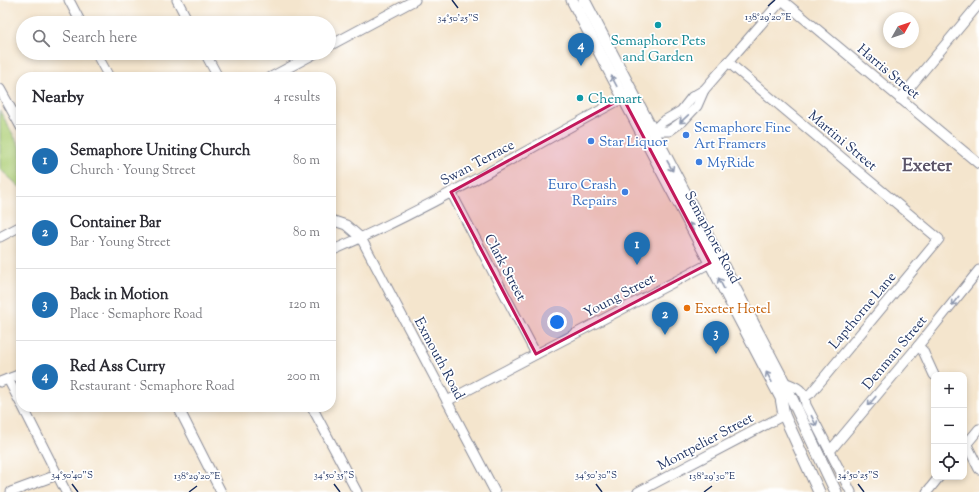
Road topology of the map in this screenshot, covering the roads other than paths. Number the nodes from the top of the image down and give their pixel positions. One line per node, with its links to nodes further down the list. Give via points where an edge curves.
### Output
1 (69, 0): 8 (street)
2 (177, 0): 9 (street)
3 (414, 0): 11 (street)
4 (572, 0): 10 (main road, Semaphore Road)
5 (584, 0): 10 (main road, Semaphore Road)
6 (782, 0): 15 (street); 22 (street, Harris Street)
7 (979, 4): 22 (street)
8 (77, 16)
9 (186, 16)
10 (592, 29): 21 (main road, Semaphore Road)
11 (336, 42)
12 (100, 60): 16 (street)
13 (209, 60): 17 (street)
14 (303, 60): 18 (street)
15 (728, 62): 20 (street); 34 (street, Martini Street)
16 (106, 72)
17 (215, 72)
18 (280, 72)
19 (0, 89): 23 (street)
20 (704, 90): 25 (street, via 692,97 681,111 662,122); 26 (street, one-way to 26, via 697,106 683,121)
21 (628, 95): 24 (main road, Semaphore Road); 25 (main road, Semaphore Road); 29 (street, Swan Terrace)
22 (900, 99): 28 (street, Harris Street)
23 (16, 119)
24 (636, 121): 25 (main road); 27 (main road, Semaphore Road)
25 (653, 131): 26 (street); 27 (main road)
26 (668, 131): 27 (street, via 669,134)
27 (656, 150): 36 (main road, Semaphore Road)
28 (979, 164)
29 (451, 192): 33 (street, Swan Terrace); 39 (street, Clark Street)
30 (336, 222): 33 (street, via 346,225)
31 (16, 229): 32 (street)
32 (0, 237)
33 (361, 238): 35 (street, Swan Terrace); 46 (street, Exmouth Road)
34 (939, 239): 45 (street, Lapthorne Lane)
35 (336, 248)
36 (714, 261): 39 (street, Young Street); 43 (main road, Semaphore Road); 50 (main road, Semaphore Road, one-way to 36, via 781,398)
37 (979, 270): 38 (street, Denman Street, one-way to 38)
38 (918, 346): 40 (street); 55 (street, Denman Street, one-way to 55)
39 (536, 354): 46 (street, Young Street)
40 (933, 372)
41 (16, 376): 42 (street)
42 (4, 380): 44 (street)
43 (784, 382): 45 (street, via 799,387); 56 (main road, Semaphore Road)
44 (16, 397)
45 (805, 397): 53 (street, one-way to 53, via 806,405)
46 (447, 401): 64 (street, Exmouth Road)
47 (25, 412): 58 (street)
48 (181, 412): 62 (street)
49 (315, 412): 63 (street)
50 (784, 415): 65 (street, Montpelier Street); 66 (main road, Semaphore Road)
51 (979, 429): 52 (street)
52 (967, 441)
53 (825, 442): 55 (street); 56 (street)
54 (966, 444): 57 (street)
55 (830, 451): 68 (street)
56 (818, 455): 67 (main road, Semaphore Road)
57 (979, 469)
58 (57, 475): 60 (street); 61 (street)
59 (937, 480): 69 (street)
60 (11, 492)
61 (66, 492)
62 (221, 492)
63 (357, 492)
64 (495, 492)
65 (638, 492)
66 (819, 492)
67 (836, 492)
68 (851, 492)
69 (927, 492)

